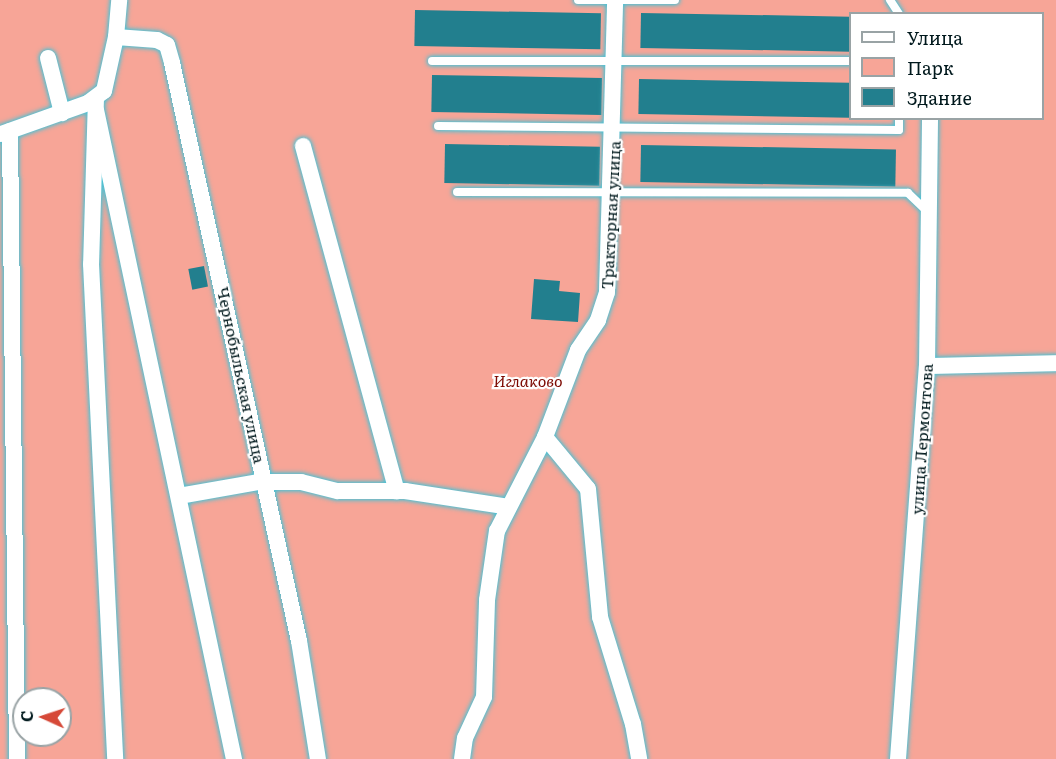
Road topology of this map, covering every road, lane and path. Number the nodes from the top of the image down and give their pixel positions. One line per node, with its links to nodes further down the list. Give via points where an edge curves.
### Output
1 (118, 0): 5 (street)
2 (578, 0): 3 (lane)
3 (615, 0): 4 (lane); 7 (street, Тракторная улица)
4 (675, 0)
5 (116, 38): 10 (street, via 104,91); 24 (street, Чернобыльская улица, via 157,40 167,45)
6 (48, 58): 11 (street)
7 (615, 60): 8 (lane); 9 (lane); 15 (street, Тракторная улица)
8 (432, 61)
9 (849, 61)
10 (96, 104): 11 (street); 26 (street); 29 (street, via 92,264)
11 (62, 113): 16 (street)
12 (898, 120): 15 (lane, via 899,130)
13 (930, 120): 20 (street, улица Лермонтова)
14 (438, 126): 15 (lane)
15 (615, 127): 18 (street, Тракторная улица)
16 (5, 133): 28 (street)
17 (303, 146): 25 (street)
18 (612, 190): 19 (lane); 20 (lane, via 908,193); 23 (street, Тракторная улица, via 605,306 578,350)
19 (457, 192)
20 (929, 213): 22 (street, улица Лермонтова)
21 (1056, 363): 22 (street)
22 (927, 366): 34 (street, улица Лермонтова)
23 (546, 437): 27 (street, Тракторная улица); 33 (street, via 588,489 600,617 633,724)
24 (265, 482): 25 (street, via 301,482 354,493); 26 (street); 31 (street, Чернобыльская улица)
25 (397, 491): 27 (street)
26 (179, 496): 30 (street)
27 (509, 507): 32 (street, Тракторная улица, via 497,531 488,579 484,697 465,738)
28 (17, 759)
29 (115, 759)
30 (234, 759)
31 (318, 759)
32 (462, 759)
33 (639, 759)
34 (898, 759)

